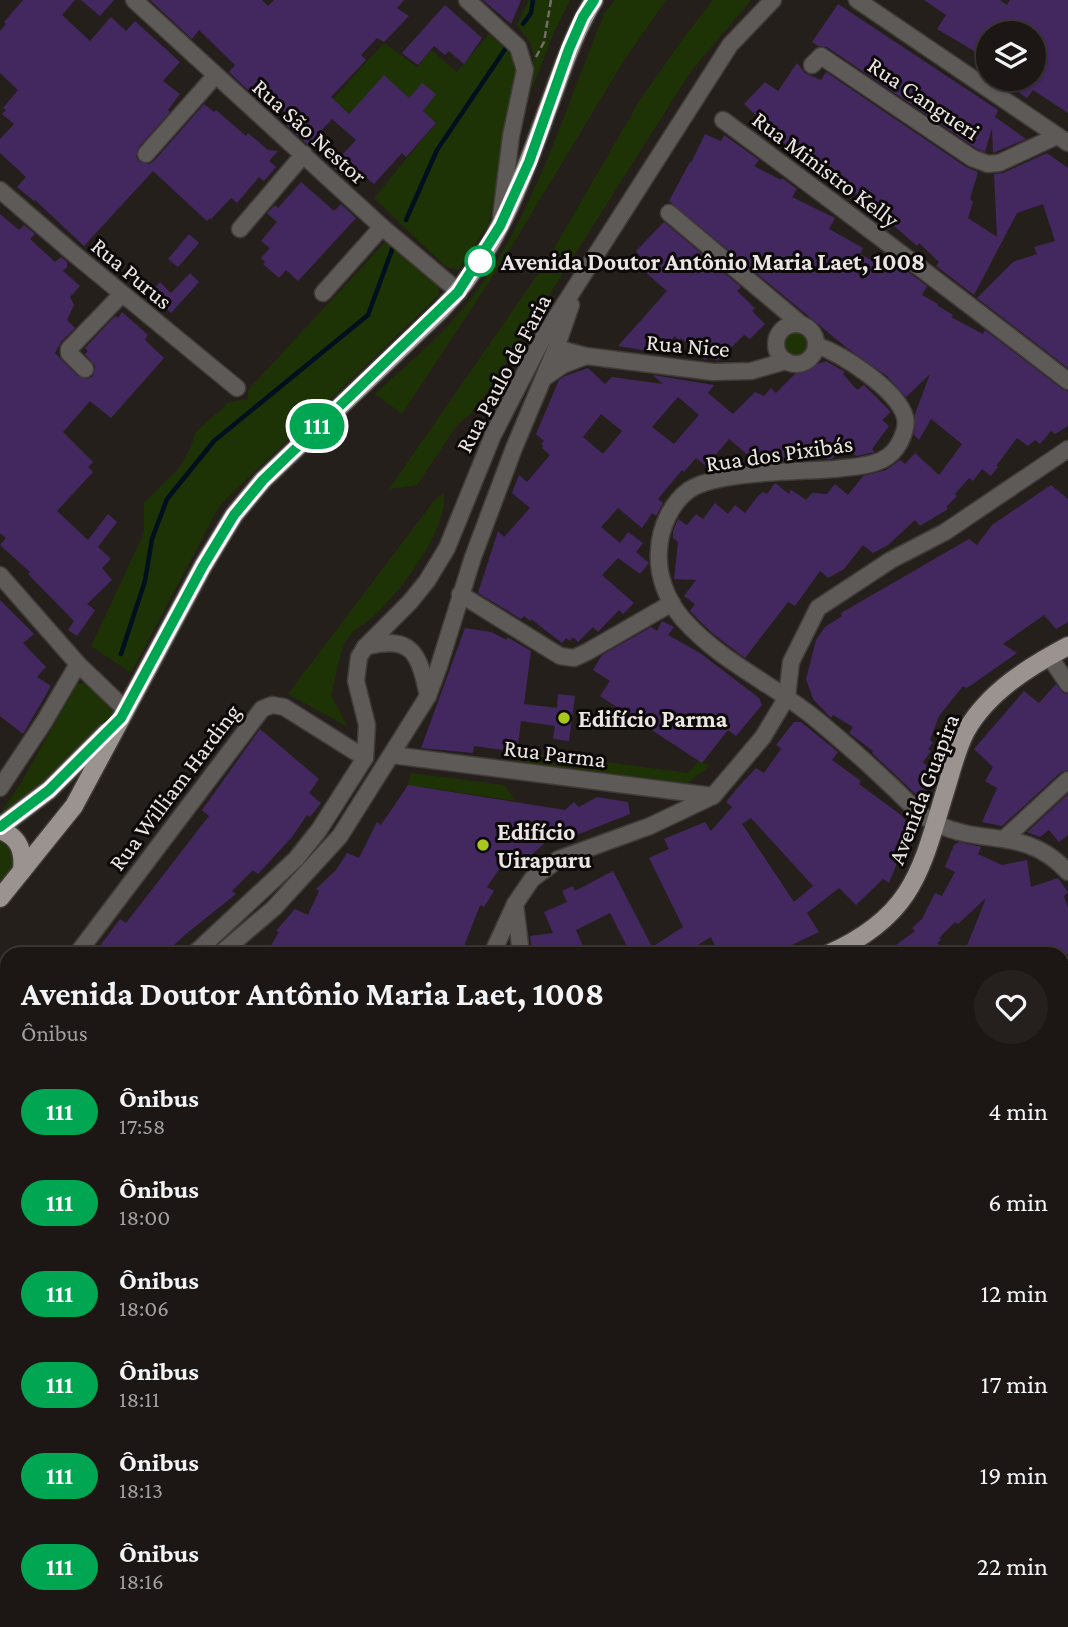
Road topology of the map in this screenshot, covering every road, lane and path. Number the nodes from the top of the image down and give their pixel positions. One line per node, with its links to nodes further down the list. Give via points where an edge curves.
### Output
1 (134, 0): 9 (street, Rua São Nestor)
2 (467, 0): 8 (street, via 517,47)
3 (551, 0): 8 (path, via 544,42)
4 (594, 0): 16 (main road, via 569,49 529,162)
5 (774, 0): 19 (street, via 730,44)
6 (857, 0): 11 (street)
7 (811, 65): 11 (street, Rua Cangueri, via 821,56 972,158 988,164)
8 (525, 70): 16 (street)
9 (215, 76): 12 (street); 13 (street, Rua São Nestor)
10 (723, 120): 30 (street, Rua Ministro Kelly)
11 (1062, 139)
12 (146, 153)
13 (304, 154): 17 (street, Rua São Nestor); 18 (street)
14 (0, 190): 22 (street, Rua Purus)
15 (668, 213): 23 (street)
16 (500, 226): 20 (main road)
17 (382, 227): 20 (street, Rua São Nestor); 21 (street)
18 (240, 229)
19 (580, 279): 25 (street, Rua Paulo de Faria); 37 (street, Rua Paulo de Faria, via 544,336 493,435 447,548 427,582)
20 (458, 292): 43 (main road, via 263,480 234,515)
21 (323, 293)
22 (122, 294): 28 (street, via 69,349); 31 (street, Rua Purus)
23 (802, 325): 24 (street, via 813,332); 27 (street, via 789,325 779,333 777,352)
24 (816, 345): 27 (street, via 806,362); 35 (street, Rua dos Pixibás, via 849,360 904,413 906,423 896,450 859,467 732,477 690,490 678,501 661,533 660,575)
25 (556, 348): 26 (street, Rua Nice); 29 (street, Rua Paulo de Faria)
26 (586, 356): 27 (street, Rua Nice, via 713,372 751,371); 29 (street)
27 (786, 361)
28 (85, 369)
29 (544, 378): 34 (street, Rua Paulo de Faria)
30 (1068, 381)
31 (237, 388)
32 (1068, 449): 42 (street, via 944,533 891,560 818,608 792,662)
33 (0, 575): 39 (street)
34 (460, 594): 35 (street, via 560,656 573,658); 41 (street, Rua Paulo de Faria)
35 (671, 603): 42 (street, Rua dos Pixibás, via 732,663)
36 (1068, 646): 38 (main road, Avenida Guapira)
37 (365, 647): 41 (street, via 384,642 412,651); 45 (street, Rua Paulo de Faria, via 356,681 367,725)
38 (1049, 656): 40 (street); 49 (main road, Avenida Guapira, via 1011,682 965,733)
39 (78, 664): 43 (street); 47 (street)
40 (1068, 684)
41 (428, 696): 44 (street, Rua Paulo de Faria)
42 (787, 697): 48 (street, via 763,737); 49 (street, Rua dos Pixibás)
43 (124, 714): 50 (main road, via 49,790); 52 (main road, via 74,806)
44 (392, 755): 48 (street, Rua Parma); 58 (street, Rua Paulo de Faria, via 340,836 274,908)
45 (365, 758): 56 (street, Rua William Harding, via 284,707 262,709); 57 (street, via 296,859)
46 (1068, 780): 51 (street)
47 (0, 788)
48 (713, 796): 55 (street, via 650,826 559,859 532,879)
49 (935, 823): 51 (street); 61 (main road, Avenida Guapira, via 923,863 906,896 896,909)
50 (0, 829): 52 (main road, via 22,848)
51 (1005, 838): 53 (street, via 1042,850)
52 (22, 871): 54 (main road)
53 (1068, 872)
54 (0, 898)
55 (515, 904): 59 (street); 60 (street)
56 (82, 947)
57 (202, 947)
58 (228, 947)
59 (497, 947)
60 (520, 947)
61 (841, 947)

